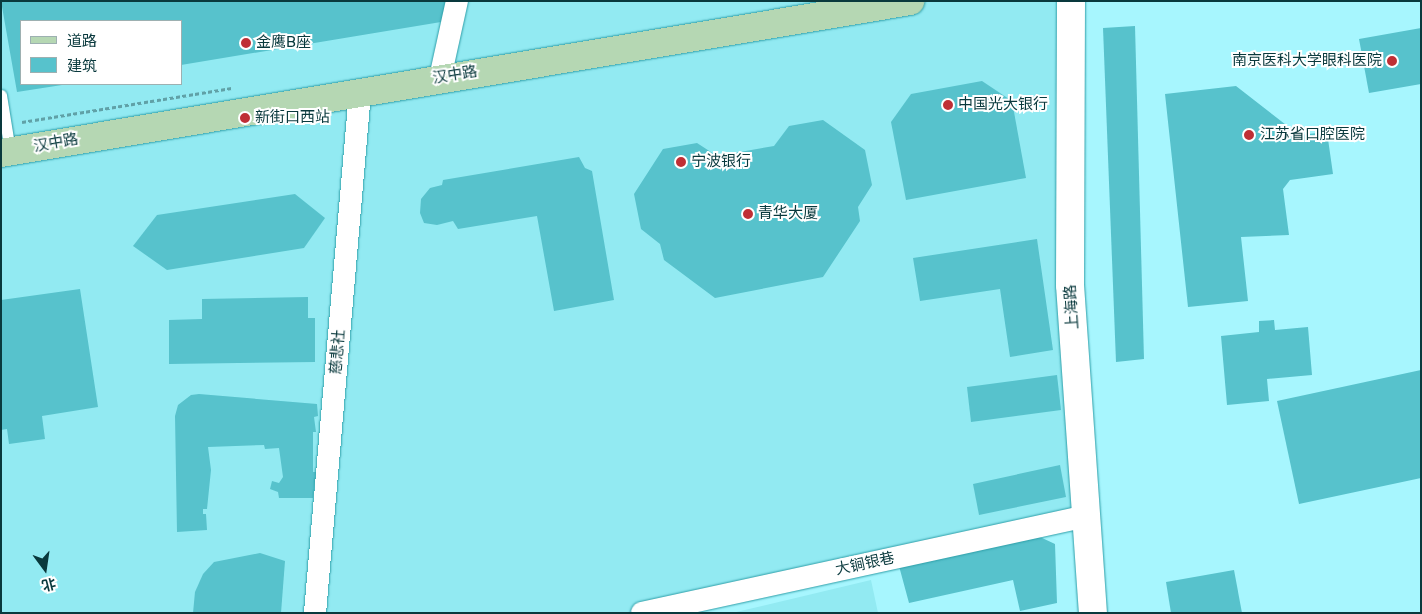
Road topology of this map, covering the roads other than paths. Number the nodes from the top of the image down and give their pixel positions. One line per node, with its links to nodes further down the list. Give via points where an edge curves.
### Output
1 (457, 1): 4 (street)
2 (910, 1): 4 (main road, 汉中路)
3 (1071, 1): 8 (main road, 上海路, via 1070,285)
4 (440, 78): 5 (main road, 汉中路)
5 (360, 92): 7 (main road, 汉中路); 10 (street, 慈悲社)
6 (1, 95): 7 (lane)
7 (6, 152)
8 (1088, 516): 9 (street, 大锏银巷); 12 (main road, 上海路)
9 (678, 609): 11 (street, 大锏银巷)
10 (315, 613)
11 (642, 613)
12 (1093, 613)

